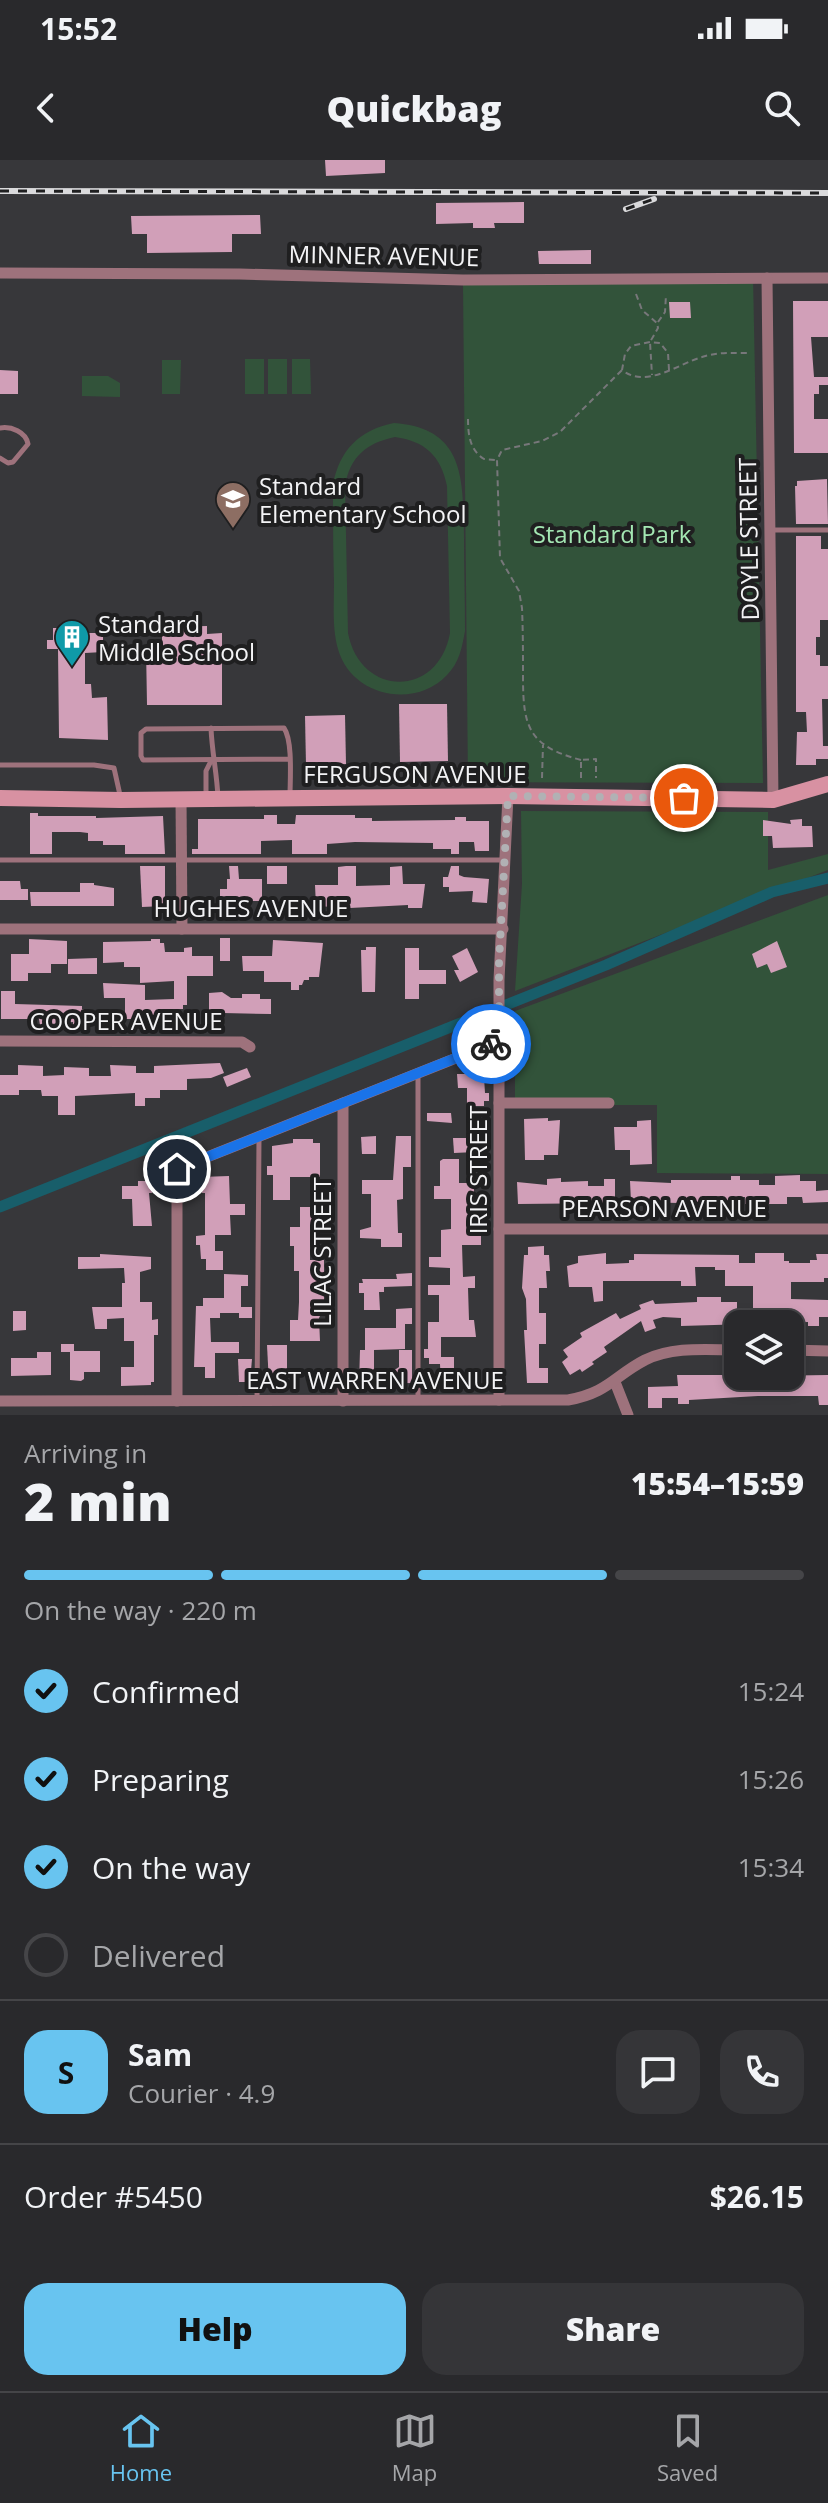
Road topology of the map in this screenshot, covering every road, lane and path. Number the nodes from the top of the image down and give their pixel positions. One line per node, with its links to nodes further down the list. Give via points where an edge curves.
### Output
1 (0, 273): 2 (street, MINNER AVENUE)
2 (767, 278): 3 (street, MINNER AVENUE); 16 (street, DOYLE STREET)
3 (828, 278)
4 (636, 294): 6 (path, via 642,310)
5 (666, 295): 6 (path, via 665,312)
6 (657, 323): 7 (path)
7 (650, 342): 9 (path, via 631,346); 10 (path, via 664,346); 11 (path)
8 (748, 353): 10 (path, via 717,353)
9 (622, 370): 11 (path); 15 (path, via 560,432 502,450)
10 (669, 370): 11 (path)
11 (652, 376)
12 (468, 419): 15 (path, via 474,449 484,459)
13 (0, 428): 14 (lane, via 11,428 28,444 13,462)
14 (0, 458)
15 (497, 460): 19 (path, via 500,558 519,591 522,608 524,714)
16 (770, 530): 17 (lane); 34 (street, DOYLE STREET)
17 (828, 530)
18 (211, 728): 20 (lane, via 284,728); 21 (lane); 21 (lane, via 146,729 141,733 141,756 148,761)
19 (543, 745): 22 (path); 24 (path)
20 (289, 759): 21 (lane); 29 (lane)
21 (212, 760): 32 (lane); 32 (lane, via 206,771)
22 (581, 760): 25 (path); 26 (path, via 596,759)
23 (0, 765): 33 (lane, via 114,768)
24 (542, 778)
25 (581, 778)
26 (596, 778)
27 (828, 784): 34 (street, FERGUSON AVENUE)
28 (508, 796): 29 (street, FERGUSON AVENUE); 34 (street, FERGUSON AVENUE); 36 (street, IRIS STREET)
29 (290, 797): 32 (street, FERGUSON AVENUE)
30 (0, 798): 33 (street, FERGUSON AVENUE)
31 (181, 798): 32 (street, FERGUSON AVENUE); 33 (street, FERGUSON AVENUE); 37 (street)
32 (212, 798)
33 (121, 800)
34 (773, 800)
35 (0, 860): 37 (lane)
36 (505, 860): 37 (lane); 40 (street, IRIS STREET)
37 (182, 861): 39 (street)
38 (0, 929): 39 (street, HUGHES AVENUE)
39 (182, 929): 40 (street, HUGHES AVENUE)
40 (503, 929): 42 (street, IRIS STREET)
41 (0, 1041): 43 (street, COOPER AVENUE, via 242,1042)
42 (499, 1041): 44 (street); 46 (street, IRIS STREET)
43 (250, 1047)
44 (418, 1073): 45 (street); 62 (lane)
45 (343, 1103): 48 (street); 61 (street, LILAC STREET)
46 (499, 1103): 47 (street); 49 (street, IRIS STREET)
47 (609, 1103)
48 (259, 1137): 58 (street, via 177,1169); 60 (lane)
49 (499, 1229): 50 (street, PEARSON AVENUE); 55 (street, IRIS STREET)
50 (828, 1229)
51 (724, 1350): 54 (street, EAST WARREN AVENUE, via 662,1354)
52 (804, 1350): 53 (street)
53 (828, 1351)
54 (615, 1382): 55 (street, EAST WARREN AVENUE, via 568,1400); 65 (street)
55 (499, 1400): 62 (street, EAST WARREN AVENUE)
56 (0, 1401): 57 (street, EAST WARREN AVENUE)
57 (15, 1401): 58 (street, EAST WARREN AVENUE); 63 (street)
58 (177, 1401): 59 (street, EAST WARREN AVENUE)
59 (190, 1401): 60 (street, EAST WARREN AVENUE); 64 (street)
60 (257, 1401): 61 (street, EAST WARREN AVENUE)
61 (343, 1401): 62 (street, EAST WARREN AVENUE)
62 (418, 1401)
63 (15, 1415)
64 (191, 1415)
65 (628, 1415)

